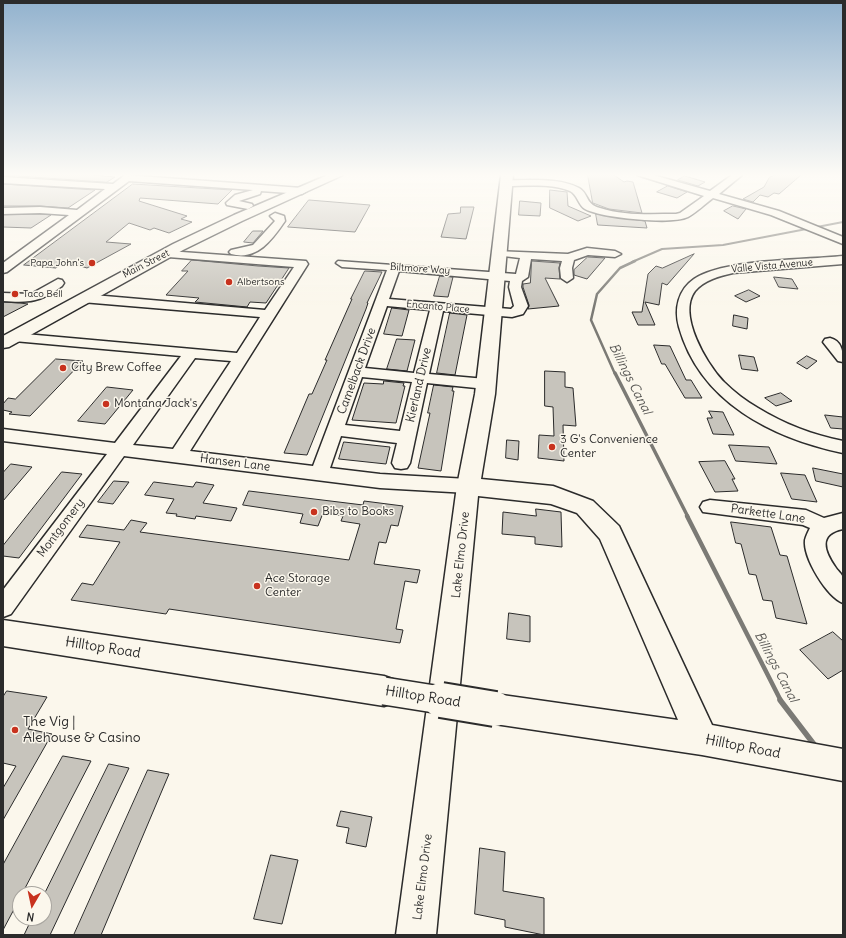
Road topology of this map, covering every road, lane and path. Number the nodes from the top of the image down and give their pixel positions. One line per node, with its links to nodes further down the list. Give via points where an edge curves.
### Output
1 (71, 219): 17 (street)
2 (221, 219): 28 (main road, Main Street, via 173,241)
3 (237, 219): 10 (main road, Main Street)
4 (280, 219): 8 (street, via 259,248 253,251)
5 (502, 219): 9 (main road, Lake Elmo Drive)
6 (789, 219): 7 (street)
7 (843, 241)
8 (207, 250)
9 (499, 253): 12 (street); 18 (main road, Lake Elmo Drive)
10 (168, 254): 23 (main road, Main Street); 27 (street, via 302,264)
11 (615, 254): 13 (street, via 586,251)
12 (526, 256): 13 (street); 19 (street, via 522,277)
13 (569, 258): 20 (street)
14 (843, 260): 39 (street, Valle Vista Avenue, via 720,272 696,283 688,292 682,311 687,331 702,363 711,377 729,395 752,412 780,427 809,439)
15 (342, 263): 16 (street, Biltmore Way)
16 (394, 268): 18 (street, Biltmore Way); 24 (street, Camelback Drive)
17 (7, 270)
18 (497, 276): 19 (street, Biltmore Way); 26 (main road, Lake Elmo Drive)
19 (516, 278): 26 (street, Encanto Place, via 515,286 521,306 518,311)
20 (567, 278)
21 (58, 283): 22 (street, via 37,298)
22 (3, 297)
23 (82, 298): 27 (street); 28 (main road, Main Street)
24 (382, 302): 25 (street, Encanto Place); 33 (street, Camelback Drive)
25 (437, 307): 26 (street, Encanto Place); 34 (street, Kierland Drive)
26 (493, 311): 35 (main road, Lake Elmo Drive)
27 (269, 314): 31 (street)
28 (7, 337): 30 (street)
29 (830, 342): 32 (street)
30 (191, 353): 31 (street); 40 (street, Montgomery)
31 (241, 358): 41 (street)
32 (843, 358)
33 (356, 372): 34 (street); 36 (street, Camelback Drive)
34 (421, 378): 35 (street); 38 (street, Kierland Drive)
35 (486, 384): 44 (main road, Lake Elmo Drive)
36 (336, 430): 38 (street); 43 (street, Camelback Drive)
37 (3, 435): 40 (street, Hansen Lane)
38 (406, 438): 42 (street, Kierland Drive)
39 (843, 447)
40 (120, 449): 41 (street, Hansen Lane); 49 (street, Montgomery)
41 (178, 456): 43 (street, Hansen Lane)
42 (401, 463)
43 (319, 474): 44 (street, Hansen Lane, via 380,481)
44 (468, 486): 51 (main road, via 553,495 584,507 610,533); 53 (main road, Lake Elmo Drive)
45 (710, 507): 47 (street, Parkette Lane, via 806,518)
46 (843, 521): 47 (street)
47 (824, 526): 48 (street, via 817,532 817,557)
48 (843, 593)
49 (3, 607)
50 (3, 633): 51 (main road, Hilltop Road, bridge)
51 (702, 739): 52 (main road, Hilltop Road)
52 (828, 762)
53 (416, 935)

